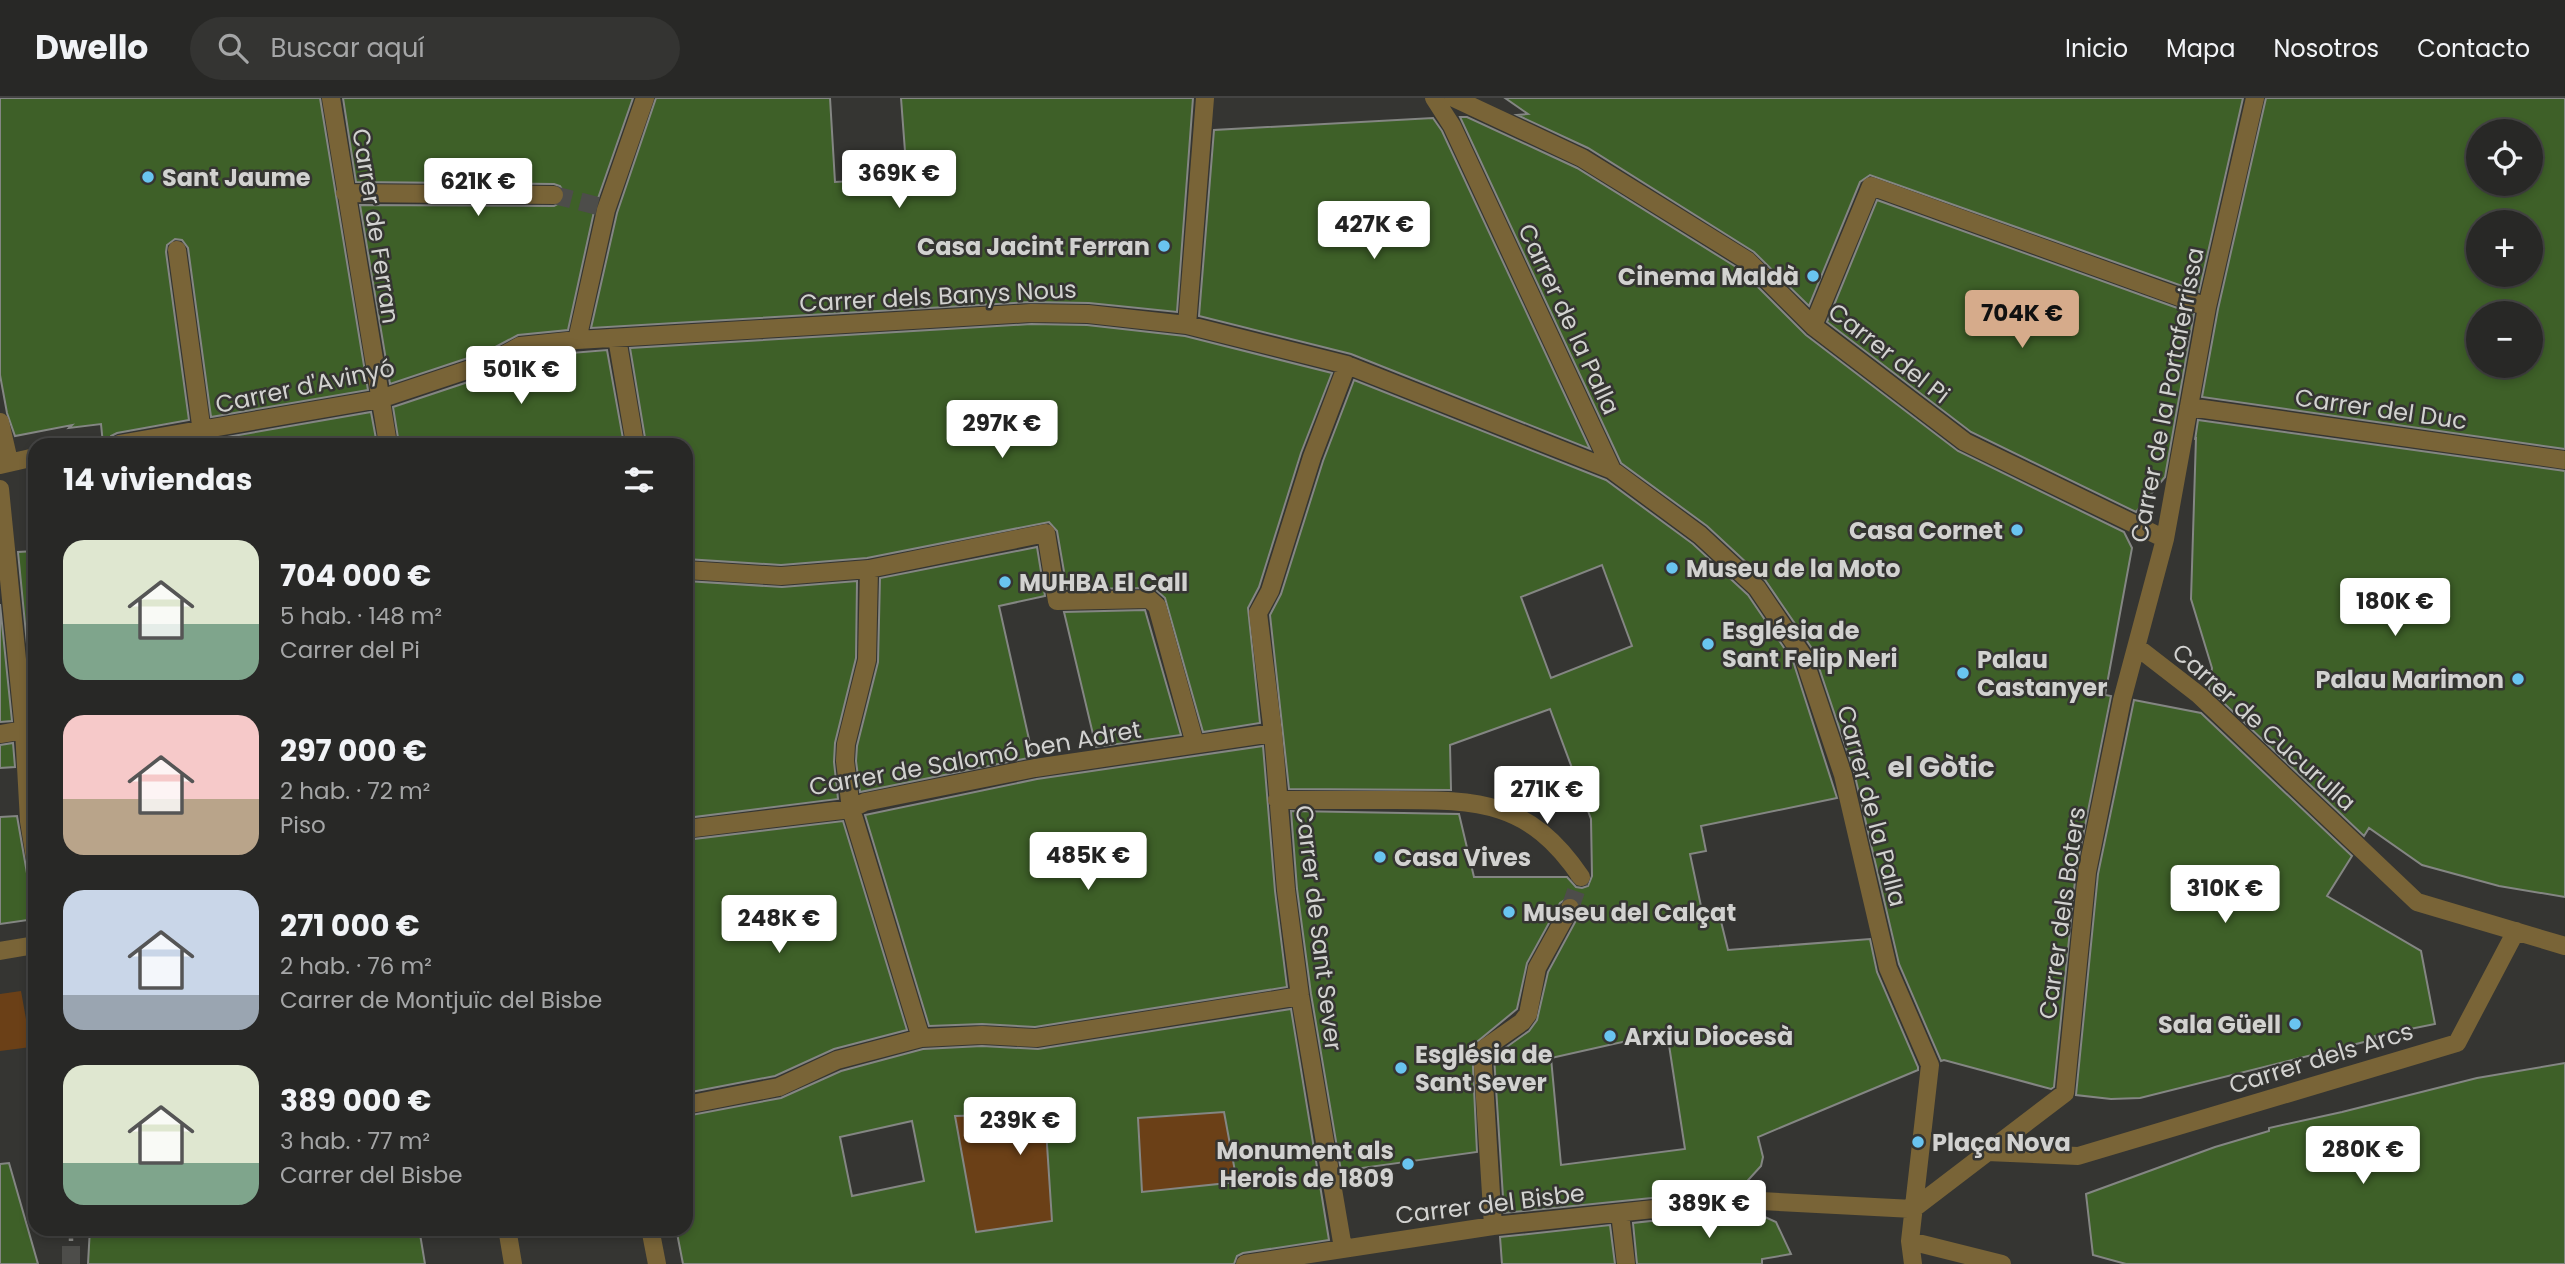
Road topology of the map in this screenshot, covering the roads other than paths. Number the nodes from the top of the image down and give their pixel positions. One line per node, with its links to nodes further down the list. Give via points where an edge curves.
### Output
1 (331, 98): 7 (street, Carrer de Ferran)
2 (645, 98): 14 (street, via 602,208)
3 (1205, 98): 11 (street)
4 (1434, 98): 26 (street, Carrer de la Palla, via 1452,126)
5 (1454, 98): 12 (street, Carrer del Pi, via 1581,158 1748,261)
6 (2255, 98): 10 (street, Carrer de la Portaferrissa)
7 (345, 193): 8 (street); 16 (street, Carrer de Ferran)
8 (554, 195)
9 (177, 250): 19 (street)
10 (2207, 307): 12 (street, via 1871,186); 17 (street, Carrer de la Portaferrissa)
11 (1187, 325): 13 (street, Carrer dels Banys Nous, via 1031,313); 15 (street, Carrer dels Banys Nous)
12 (1813, 326): 28 (street, Carrer del Pi, via 1965,442)
13 (618, 338): 14 (street, Carrer dels Banys Nous); 22 (street)
14 (577, 340): 16 (street, Carrer d'Avinyó, via 520,346 491,362)
15 (1347, 365): 26 (street, Carrer dels Banys Nous); 33 (street, Carrer de Sant Sever, via 1311,457 1270,591 1258,613)
16 (380, 399): 19 (street, Carrer d'Avinyó); 21 (street, Carrer de Ferran)
17 (2189, 408): 24 (street, Carrer del Duc); 28 (street, Carrer de la Portaferrissa)
18 (0, 422): 25 (street)
19 (202, 432): 20 (street, Carrer d'Avinyó)
20 (160, 438)
21 (387, 438)
22 (634, 438)
23 (28, 458): 25 (street)
24 (2565, 460)
25 (4, 463)
26 (1612, 470): 50 (street, Carrer de la Palla, via 1700,535 1757,588 1803,656 1843,775 1888,968 1930,1065)
27 (0, 489): 35 (street)
28 (2165, 539): 31 (street, Carrer de la Portaferrissa)
29 (869, 569): 30 (street, via 781,576); 36 (street, via 1046,533 1057,601 1149,599 1157,606); 38 (street, via 867,660 846,744)
30 (693, 570)
31 (2137, 647): 32 (street, Carrer de la Portaferrissa); 42 (street, Carrer de Cucurulla, via 2199,695 2417,902)
32 (2122, 699): 49 (street, Carrer dels Boters, via 2087,872 2064,1093)
33 (1273, 733): 36 (street, Carrer de Salomó ben Adret); 37 (street, Carrer de Sant Sever)
34 (0, 734): 35 (street)
35 (28, 738)
36 (1195, 744): 38 (street, Carrer de Salomó ben Adret, via 1035,768)
37 (1277, 800): 40 (street, via 1454,800 1490,806 1523,819 1555,844); 46 (street, Carrer de Sant Sever)
38 (851, 808): 39 (street, Carrer de Salomó ben Adret); 47 (street)
39 (693, 828)
40 (1581, 877)
41 (1570, 908): 52 (street, via 1537,968 1528,1014 1482,1050)
42 (2516, 931): 44 (street, Carrer de Cucurulla); 49 (street, Carrer dels Arcs, via 2457,1043 2078,1156)
43 (28, 945): 45 (street)
44 (2565, 946)
45 (0, 951)
46 (1300, 996): 47 (street, via 1036,1038); 56 (street, Carrer de Sant Sever)
47 (921, 1038): 48 (street, via 837,1060 779,1087)
48 (693, 1104)
49 (1987, 1152): 50 (street)
50 (1913, 1209): 51 (street, Carrer del Bisbe, via 1742,1200); 55 (street)
51 (1620, 1213): 52 (street, Carrer del Bisbe); 60 (street)
52 (1493, 1226): 56 (street, Carrer del Bisbe)
53 (509, 1236): 57 (street)
54 (652, 1236): 58 (street)
55 (1910, 1241): 61 (street); 62 (street)
56 (1343, 1248): 59 (street, Carrer del Bisbe)
57 (513, 1264)
58 (657, 1264)
59 (1245, 1264)
60 (1626, 1264)
61 (1913, 1264)
62 (2002, 1264)

